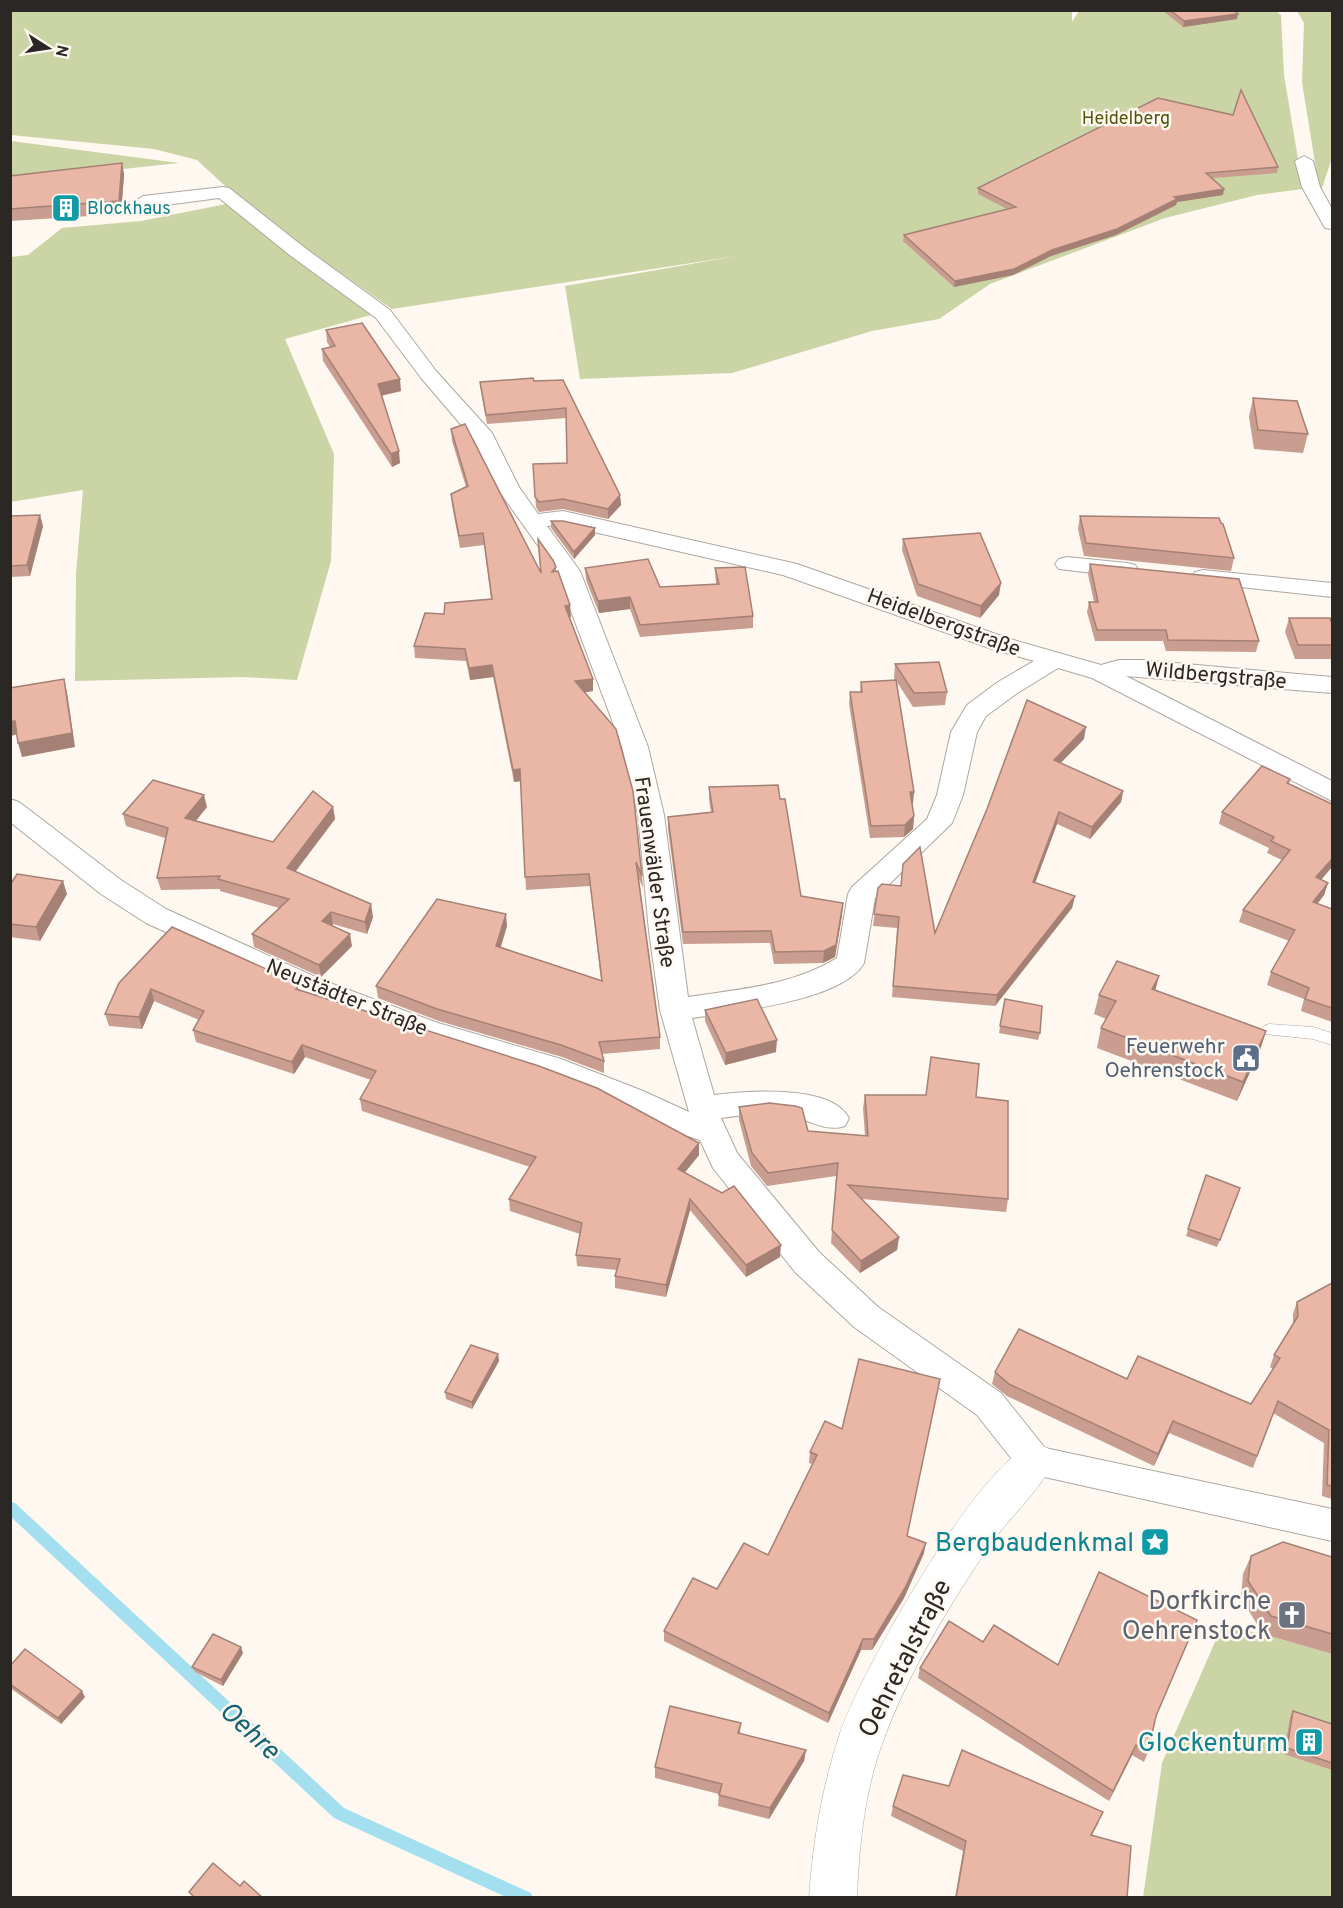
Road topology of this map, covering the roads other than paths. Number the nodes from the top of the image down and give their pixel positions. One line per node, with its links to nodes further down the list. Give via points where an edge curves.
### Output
1 (1304, 161): 3 (street, via 1311,187)
2 (143, 202): 4 (street, Frauenwälder Straße, via 223,192 383,314 484,438 508,488)
3 (1332, 224)
4 (533, 521): 9 (street, Heidelbergstraße, via 563,518 789,569); 14 (street, Frauenwälder Straße, via 568,571 635,747 651,814)
5 (1067, 564): 6 (street)
6 (1148, 572)
7 (1183, 575): 8 (street)
8 (1332, 590)
9 (1053, 662): 10 (street, Heidelbergstraße); 14 (street, via 976,711 964,732 950,795 939,823 862,894 850,963 808,987)
10 (1101, 673): 11 (street, Wildbergstraße, via 1142,668); 12 (street, Heidelbergstraße)
11 (1332, 685)
12 (1332, 792)
13 (10, 808): 18 (street, Neustädter Straße, via 111,887 156,916 312,987 429,1031 550,1067 681,1122)
14 (675, 1010): 18 (street, Frauenwälder Straße)
15 (1269, 1030): 16 (lane, via 1313,1033)
16 (1332, 1039)
17 (834, 1118): 18 (street, via 813,1107 769,1101)
18 (707, 1120): 19 (street, Frauenwälder Straße, via 724,1159 807,1262 866,1317 990,1404)
19 (1034, 1461): 20 (street); 21 (street, Oehretalstraße, via 986,1515 962,1550 913,1630 862,1732 843,1804)
20 (1332, 1526)
21 (833, 1898)

